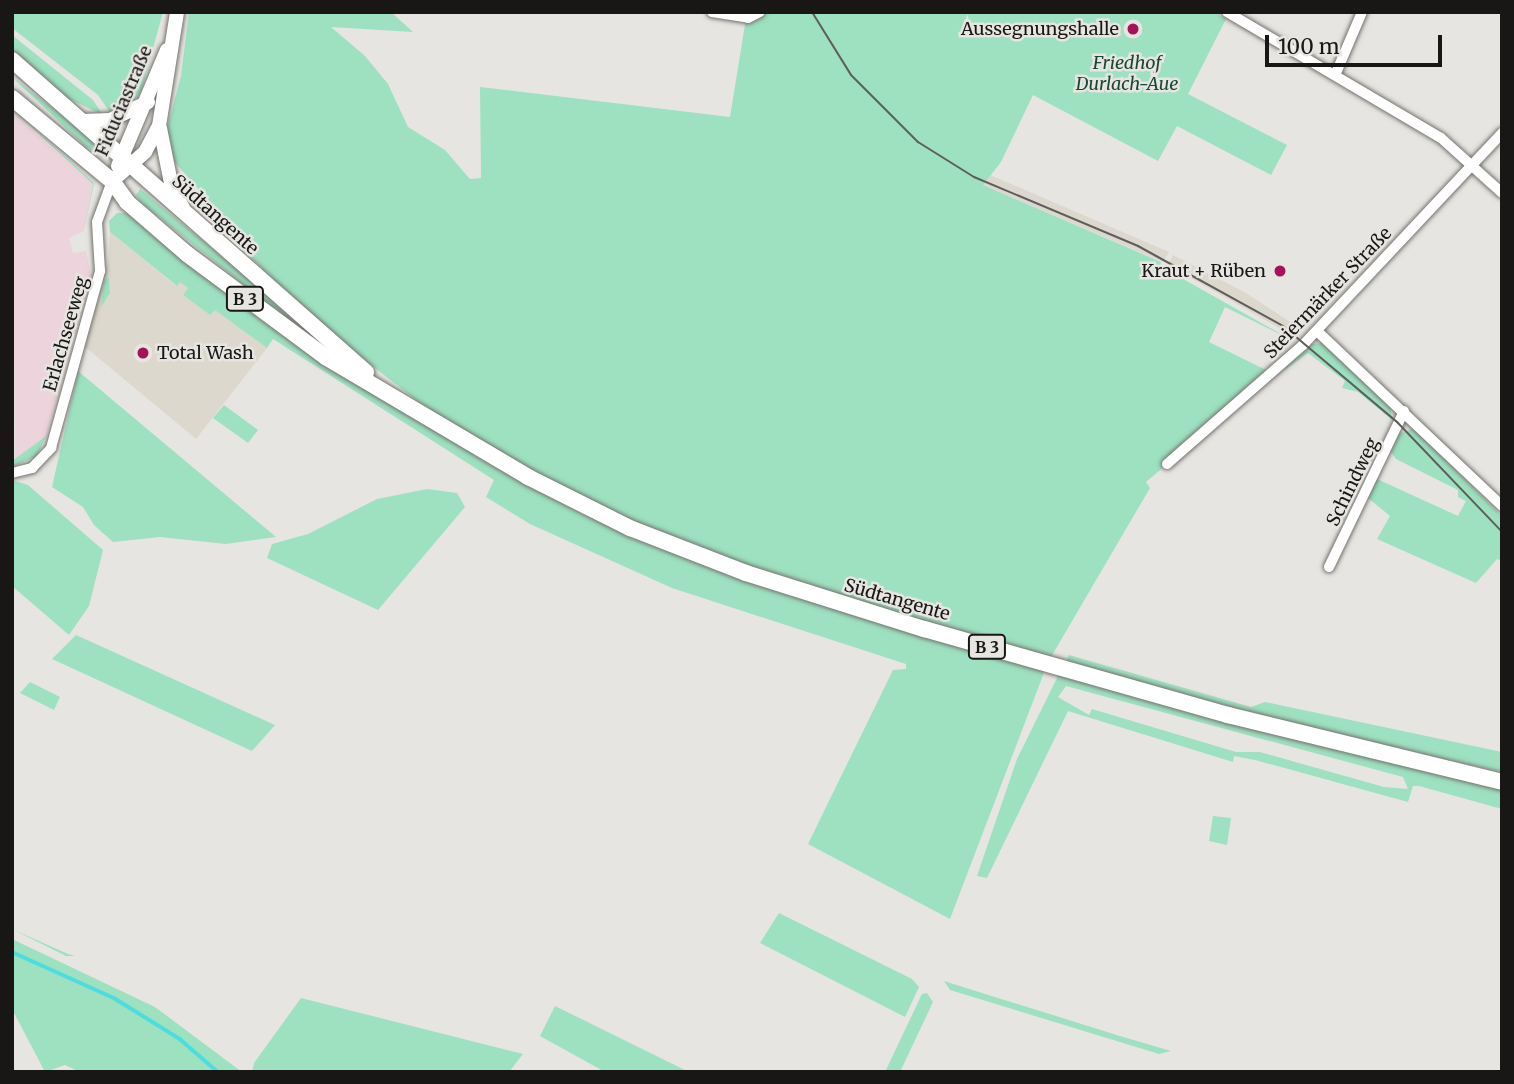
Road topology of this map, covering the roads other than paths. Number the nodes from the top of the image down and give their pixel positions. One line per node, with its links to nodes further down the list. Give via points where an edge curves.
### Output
1 (177, 12): 6 (main road, Fiduciastraße)
2 (712, 12): 3 (street, via 748,18)
3 (760, 12)
4 (1227, 12): 8 (street)
5 (1362, 12): 8 (street)
6 (172, 35): 10 (main road, Fiduciastraße); 12 (main road, Fiduciastraße, via 171,70)
7 (12, 60): 11 (main road, Südtangente / B 3)
8 (1336, 73): 15 (street, via 1441,138)
9 (12, 98): 16 (main road, Südtangente / B 3)
10 (148, 102): 11 (main road, via 110,120); 14 (main road, Fiduciastraße)
11 (82, 121): 14 (main road, Südtangente / B 3)
12 (159, 126): 14 (main road, Fiduciastraße); 18 (main road, via 170,180)
13 (1502, 133): 15 (street, Steiermärker Straße)
14 (126, 161): 16 (main road, Fiduciastraße); 18 (main road, Südtangente / B 3)
15 (1472, 164): 17 (street); 19 (street, Steiermärker Straße)
16 (113, 181): 20 (main road, Südtangente / B 3, via 127,202 238,294 327,358); 23 (street, Erlachseeweg, via 97,222 100,271 51,448 32,468)
17 (1502, 193)
18 (185, 213): 20 (main road, Südtangente / B 3)
19 (1317, 331): 21 (street); 22 (street, Steiermärker Straße)
20 (395, 396): 26 (main road, Südtangente / B 3, via 558,494 669,545 746,573 1228,715)
21 (1404, 411): 24 (street); 25 (street, Schindweg)
22 (1167, 464)
23 (12, 473)
24 (1502, 506)
25 (1329, 567)
26 (1502, 782)

